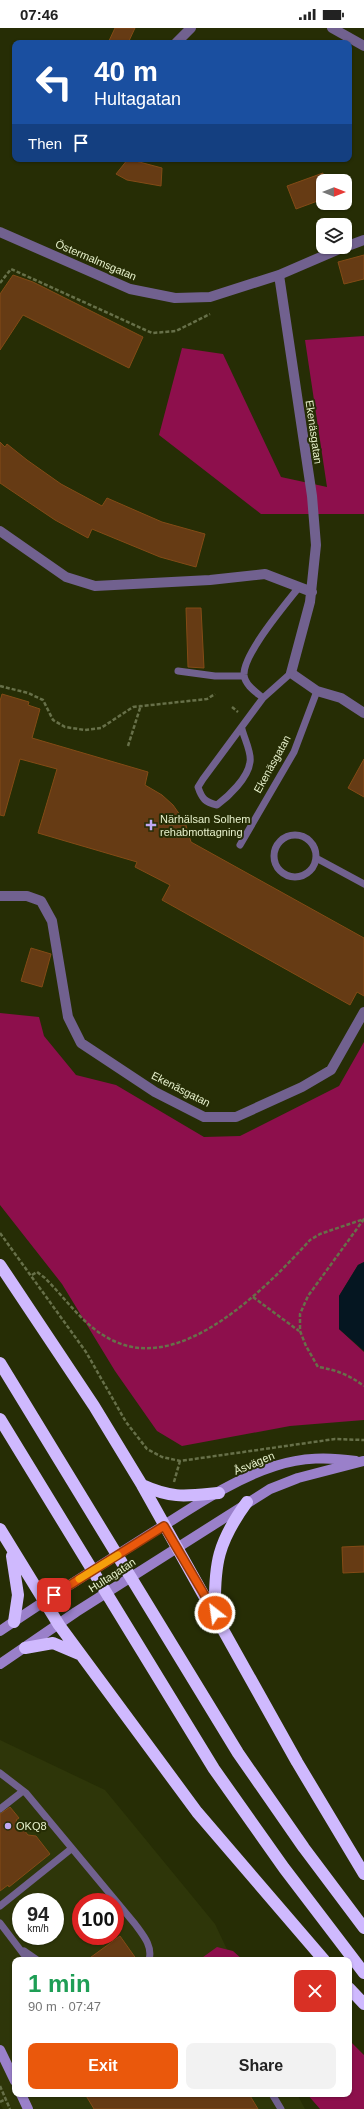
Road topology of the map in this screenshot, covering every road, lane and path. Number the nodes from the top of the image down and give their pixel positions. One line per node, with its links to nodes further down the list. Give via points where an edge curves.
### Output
1 (191, 28): 3 (street)
2 (332, 28): 4 (street)
3 (179, 40)
4 (364, 46)
5 (0, 232): 9 (street, Östermalmsgatan, via 130,289 175,298 210,297)
6 (364, 240): 7 (street, Östermalmsgatan)
7 (352, 244)
8 (328, 254): 9 (street, Östermalmsgatan)
9 (279, 275): 14 (street, Ekenäsgatan, via 312,496 316,545)
10 (0, 283): 11 (path, via 11,269 152,334 176,331)
11 (210, 314)
12 (0, 531): 13 (street, via 66,577 95,586 265,574)
13 (298, 587): 14 (street); 17 (lane, via 254,648 245,665)
14 (312, 592): 16 (street, Ekenäsgatan)
15 (178, 671): 17 (lane, via 215,676)
16 (291, 673): 19 (street); 21 (lane, Ekenäsgatan)
17 (244, 676): 21 (lane, via 248,685)
18 (0, 686): 22 (path, via 28,693 43,700 53,720 65,727 85,730 101,728 119,715)
19 (317, 691): 23 (street, via 341,698); 26 (lane, Ekenäsgatan, via 294,752)
20 (215, 694): 22 (path, via 207,699)
21 (263, 698): 24 (lane, Ekenäsgatan)
22 (141, 705): 25 (path)
23 (364, 713)
24 (242, 729): 24 (lane, Ekenäsgatan, via 198,787 206,803 217,805 246,773 251,761)
25 (128, 746)
26 (240, 844)
27 (316, 858): 27 (lane, via 312,844 300,836 293,835 280,841 274,853 276,866 286,875 293,877 299,877 311,870); 28 (lane)
28 (364, 884)
29 (0, 896): 30 (street, Ekenäsgatan, via 27,896 41,901 52,921 68,1017 81,1043 155,1092 204,1117 236,1117 331,1070)
30 (364, 1012)
31 (364, 1219): 35 (path, via 310,1240); 36 (path, via 308,1296 300,1314)
32 (0, 1233): 34 (path)
33 (0, 1265): 42 (highway, via 94,1406)
34 (32, 1275): 35 (path, via 37,1272 45,1278 89,1325 114,1342 144,1349 174,1344 199,1333); 40 (path, via 86,1352 126,1422 147,1449 162,1457 180,1461 322,1440)
35 (253, 1297): 36 (path)
36 (300, 1332): 38 (path, via 318,1367 336,1370)
37 (0, 1363): 64 (highway, via 238,1753 308,1854)
38 (364, 1386)
39 (0, 1419): 70 (highway, via 214,1769 284,1868)
40 (364, 1440)
41 (363, 1462): 43 (street, Åsvägen, via 326,1457 302,1459 250,1476); 44 (street, Åsvägen, via 298,1478)
42 (142, 1485): 43 (highway, via 170,1496); 45 (highway)
43 (219, 1493): 45 (street, Åsvägen)
44 (246, 1502): 48 (street, Åsvägen); 50 (highway, via 232,1522 217,1558)
45 (164, 1526): 48 (highway); 49 (street, Hultagatan)
46 (0, 1529): 47 (highway)
47 (10, 1547): 49 (highway); 51 (highway, via 18,1595)
48 (177, 1547): 50 (highway); 52 (street, Hultagatan)
49 (44, 1601): 51 (street, Hultagatan); 52 (highway)
50 (215, 1613): 61 (highway)
51 (14, 1622): 53 (street, Hultagatan)
52 (59, 1624): 54 (street, Hultagatan); 55 (highway)
53 (0, 1631)
54 (25, 1648): 55 (highway, via 53,1643); 56 (street, Hultagatan)
55 (81, 1655): 69 (highway, via 197,1812)
56 (0, 1664)
57 (0, 1773): 58 (lane)
58 (23, 1791): 59 (lane); 60 (lane)
59 (0, 1809)
60 (72, 1849): 62 (lane); 68 (lane, via 148,1941)
61 (364, 1874)
62 (0, 1906)
63 (0, 1923): 65 (lane)
64 (364, 1928)
65 (18, 1947): 66 (lane); 67 (lane)
66 (26, 1957)
67 (33, 1957)
68 (149, 1957)
69 (321, 1957)
70 (352, 1957)
71 (352, 1957): 72 (highway)
72 (364, 1973)
73 (352, 1991): 74 (highway)
74 (364, 2004)
75 (0, 2050): 76 (street)
76 (12, 2066)
77 (0, 2086): 80 (path)
78 (22, 2097): 83 (street)
79 (274, 2097): 84 (lane)
80 (7, 2098): 81 (path); 82 (path)
81 (0, 2102)
82 (10, 2109)
83 (28, 2109)
84 (281, 2109)

